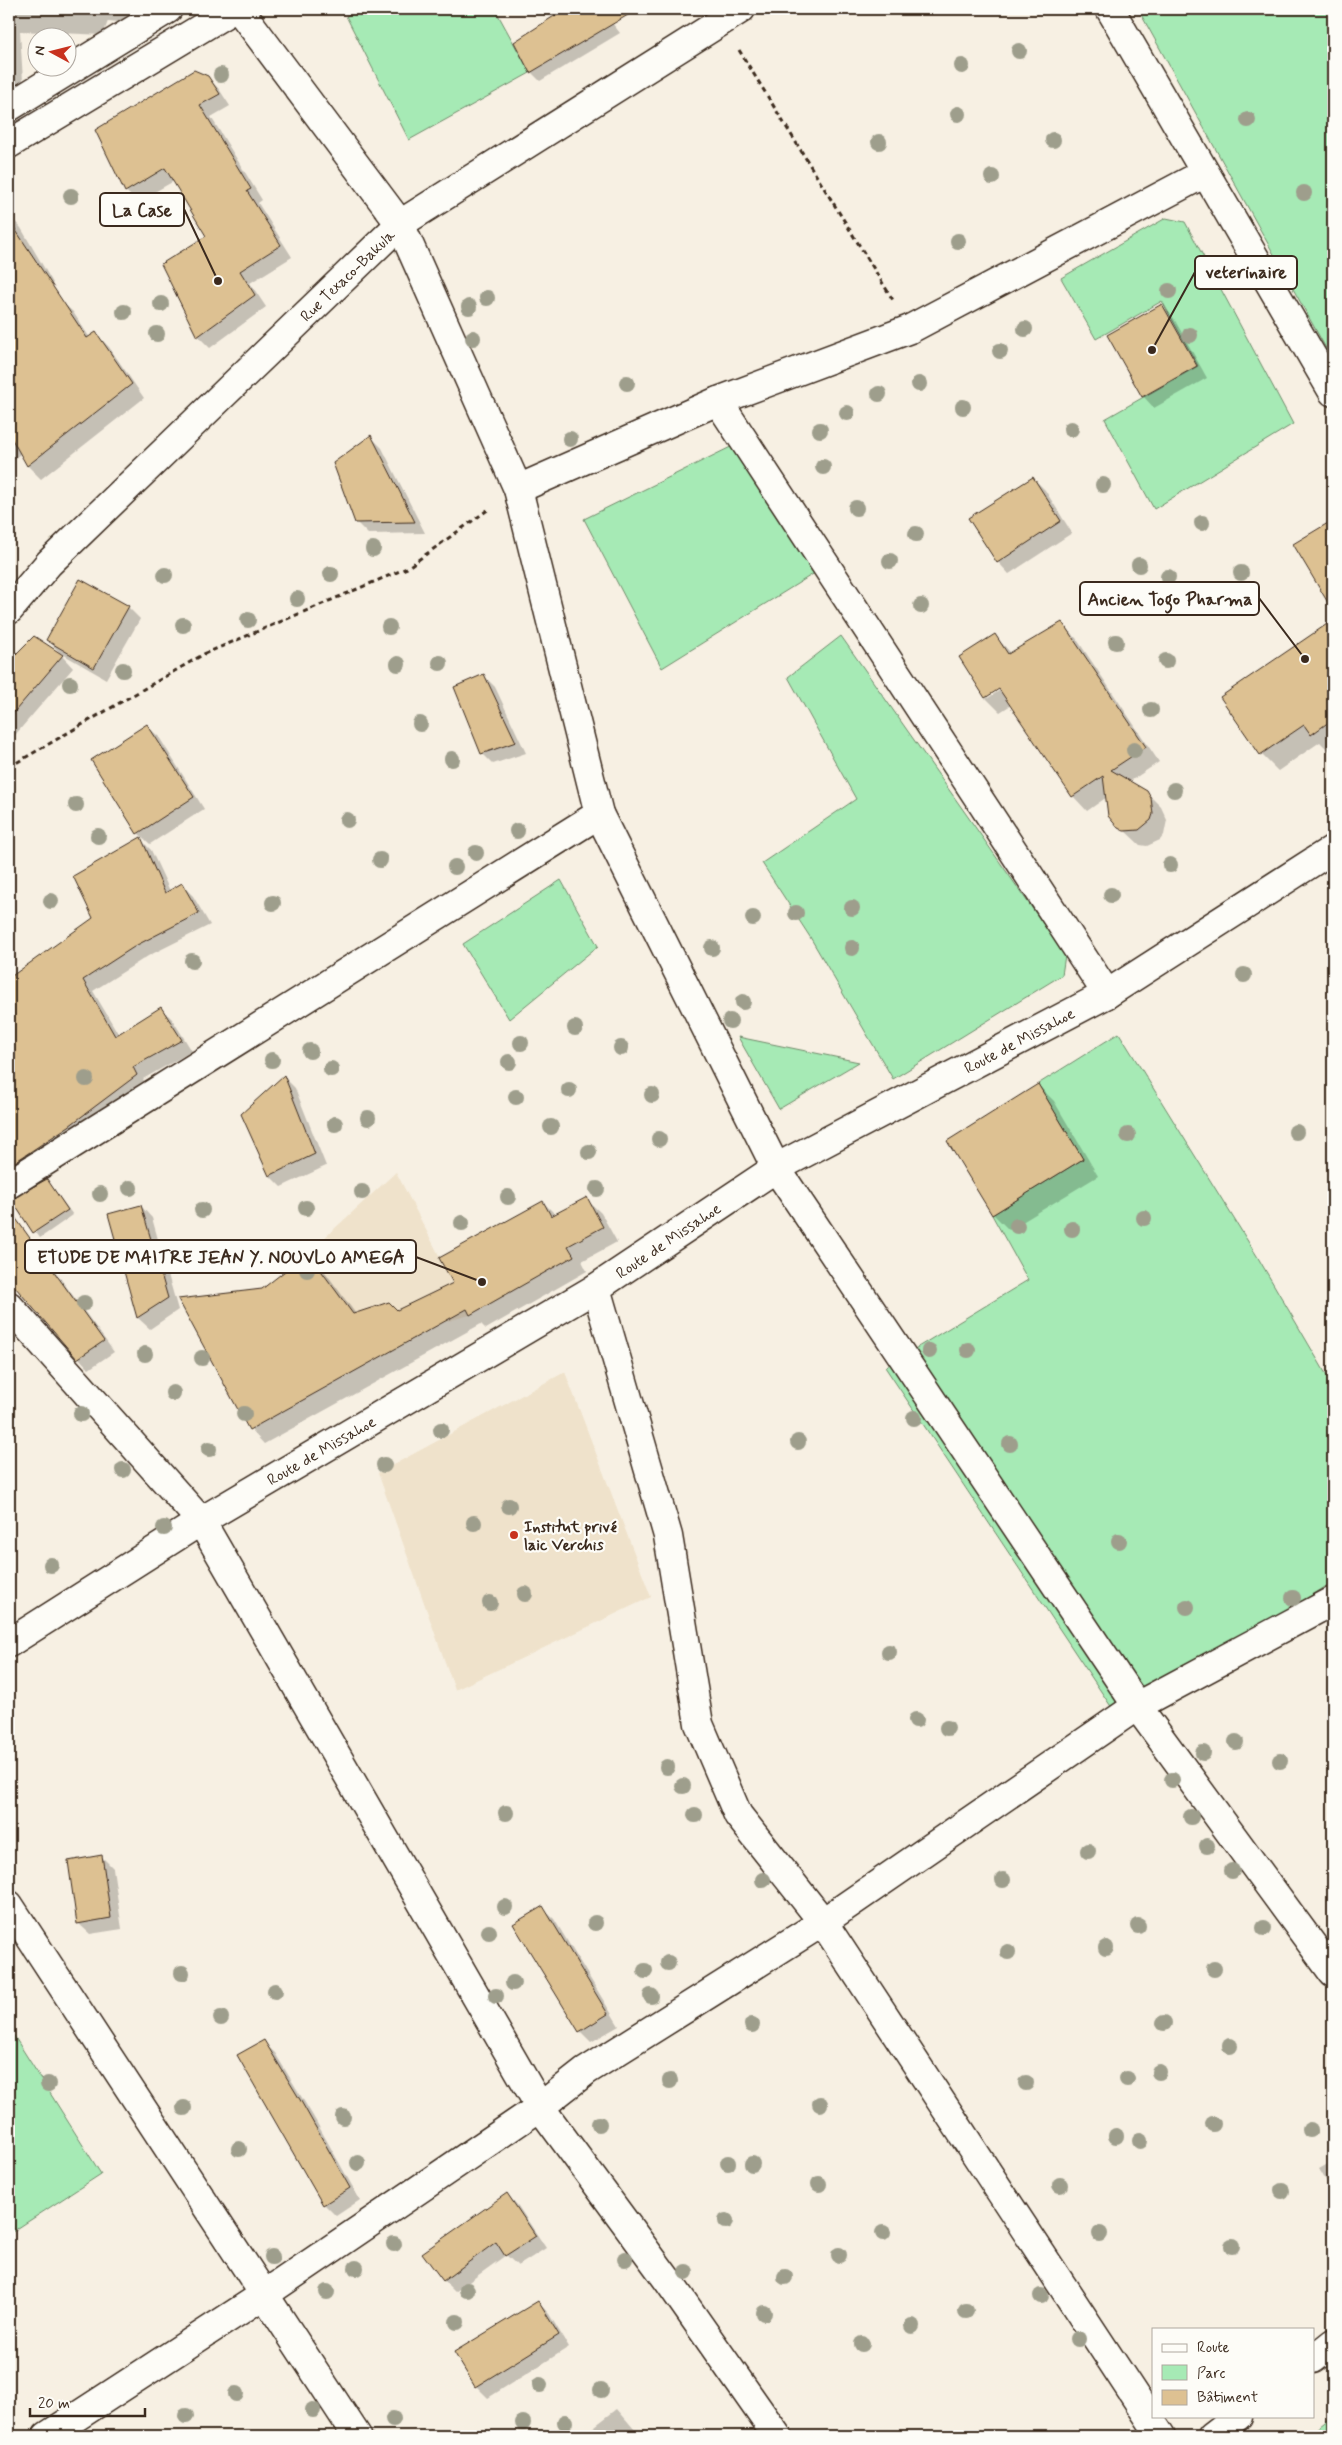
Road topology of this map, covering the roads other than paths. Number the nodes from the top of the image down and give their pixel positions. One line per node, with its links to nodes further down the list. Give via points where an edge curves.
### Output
1 (168, 9): 6 (street)
2 (233, 9): 7 (street)
3 (239, 9): 9 (street)
4 (1110, 9): 8 (street)
5 (725, 13): 9 (street, Rue Texaco-Bakula)
6 (9, 107)
7 (9, 144)
8 (1205, 173): 10 (street); 11 (street, via 910,329)
9 (400, 224): 12 (street); 13 (street, Rue Texaco-Bakula, via 49,563)
10 (1333, 392)
11 (718, 401): 12 (street); 16 (street)
12 (518, 489): 14 (street)
13 (9, 610)
14 (600, 814): 17 (street); 18 (street)
15 (1331, 856): 16 (street, Route de Missahoe)
16 (1107, 994): 17 (street, Route de Missahoe)
17 (776, 1168): 19 (street, Route de Missahoe); 24 (street)
18 (9, 1184)
19 (596, 1288): 21 (street, Route de Missahoe); 26 (street, via 668,1536 699,1724 738,1815)
20 (9, 1306): 21 (street)
21 (201, 1521): 23 (street, Route de Missahoe); 28 (street)
22 (1333, 1600): 24 (street)
23 (9, 1643)
24 (1137, 1706): 26 (street); 27 (street)
25 (9, 1905): 29 (street)
26 (823, 1922): 28 (street, via 586,2071); 36 (street)
27 (1333, 1973)
28 (540, 2107): 29 (street); 35 (street, via 670,2282)
29 (265, 2294): 33 (street); 34 (street)
30 (1333, 2343): 31 (street)
31 (1314, 2358)
32 (1235, 2418): 37 (street)
33 (47, 2436)
34 (357, 2436)
35 (777, 2436)
36 (1161, 2436)
37 (1212, 2436)

